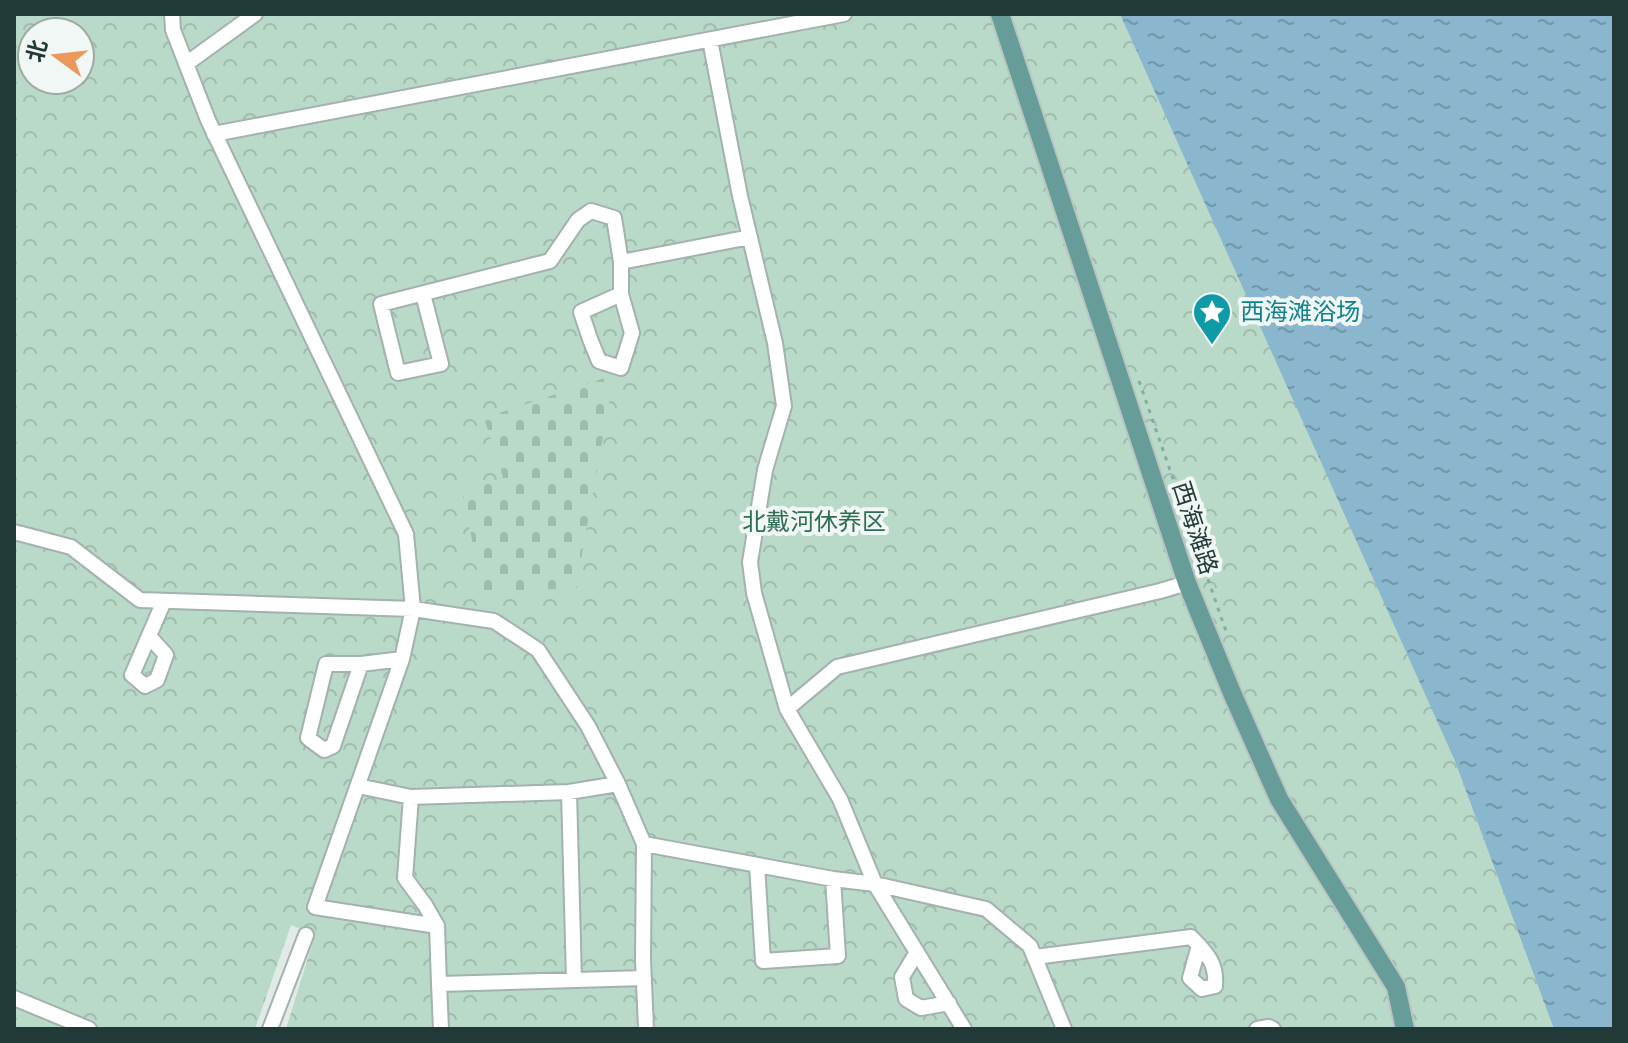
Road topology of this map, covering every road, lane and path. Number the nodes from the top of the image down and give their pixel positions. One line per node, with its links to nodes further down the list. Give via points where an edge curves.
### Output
1 (172, 14): 6 (street)
2 (255, 14): 6 (street)
3 (844, 14): 5 (street)
4 (1000, 14): 14 (main road, 西海滩路)
5 (710, 40): 7 (street); 8 (street)
6 (186, 64): 7 (street)
7 (214, 134): 16 (street, via 406,534)
8 (750, 237): 9 (street); 21 (street, via 784,406 765,470 750,562)
9 (621, 262): 10 (street, via 614,218 591,211 578,220 550,261); 11 (street)
10 (423, 294): 10 (street, via 381,304 398,373 441,364)
11 (621, 294): 11 (street, via 581,312 599,361 621,368 632,333)
12 (1140, 382): 17 (path)
13 (14, 532): 15 (street, via 71,547 140,600)
14 (1187, 583): 21 (street, via 837,667); 48 (main road, 西海滩路, via 1279,799 1396,987)
15 (164, 601): 16 (street); 18 (street)
16 (413, 609): 19 (street); 22 (street, via 494,621 538,650)
17 (1227, 634)
18 (149, 636)
19 (402, 659): 20 (street); 23 (street)
20 (361, 664): 20 (street, via 326,664 308,738 324,750 333,746)
21 (787, 709): 29 (street, via 840,799)
22 (618, 784): 24 (street); 26 (street)
23 (358, 786): 25 (street); 30 (street, via 315,907)
24 (569, 792): 25 (street); 36 (street)
25 (411, 797): 30 (street, via 405,878)
26 (644, 844): 27 (street); 35 (street)
27 (757, 865): 28 (street); 28 (street, via 763,961 838,956)
28 (833, 879): 29 (street)
29 (875, 884): 33 (street); 34 (street, via 986,909 1030,946)
30 (437, 926): 37 (street)
31 (306, 935): 41 (street)
32 (1199, 945): 34 (street, via 1191,937)
33 (917, 952): 39 (street); 39 (street, via 902,977 906,999 921,1008)
34 (1035, 957): 45 (street)
35 (644, 978): 36 (street); 43 (street)
36 (574, 980): 37 (street)
37 (439, 984): 42 (street)
38 (14, 998): 40 (street)
39 (949, 1003): 44 (street)
40 (89, 1029)
41 (270, 1029)
42 (441, 1029)
43 (646, 1029)
44 (964, 1029)
45 (1064, 1029)
46 (1257, 1029): 47 (street)
47 (1273, 1029)
48 (1405, 1029)

